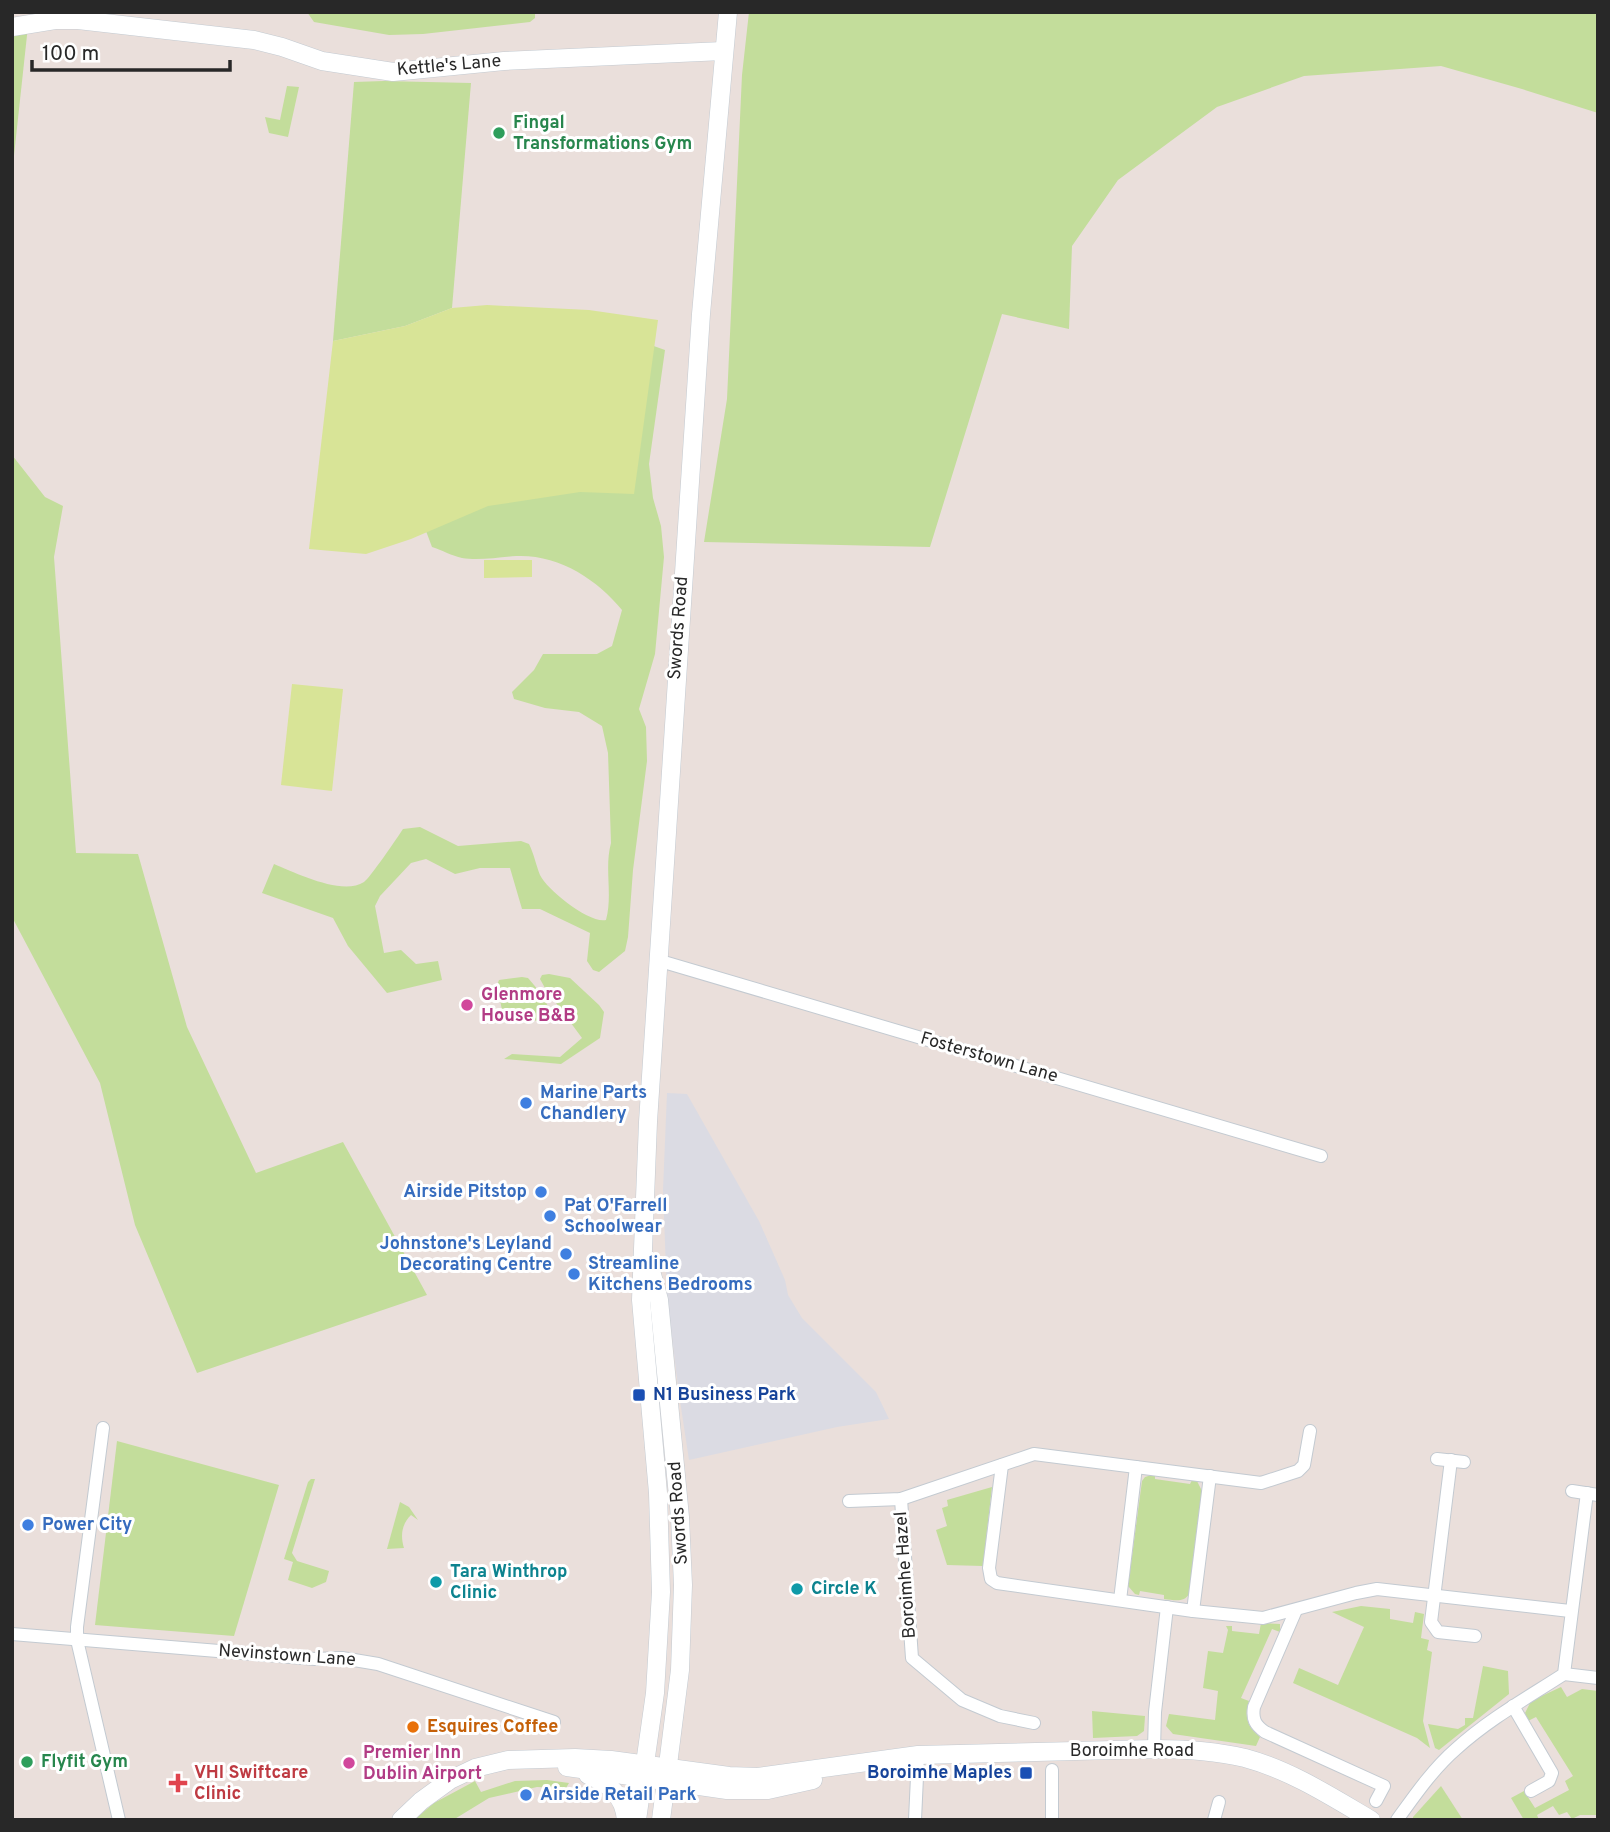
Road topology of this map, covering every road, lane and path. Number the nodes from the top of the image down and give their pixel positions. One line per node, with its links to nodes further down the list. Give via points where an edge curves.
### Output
1 (727, 12): 3 (main road, Swords Road)
2 (12, 27): 3 (main road, Kettle's Lane, via 78,20 227,36 345,66 393,72 504,61)
3 (723, 51): 4 (main road, Swords Road)
4 (657, 960): 5 (street, Fosterstown Lane); 6 (main road, Swords Road)
5 (1321, 1156)
6 (645, 1245): 36 (main road, Swords Road, via 641,1300 658,1493 661,1592); 37 (main road, Swords Road, via 659,1300 683,1566 680,1671)
7 (103, 1428): 25 (street)
8 (1310, 1431): 12 (street, Boroimhe Hazel, via 1307,1458 1298,1471 1261,1483)
9 (1437, 1459): 17 (street, via 1458,1461)
10 (1002, 1465): 11 (street, Boroimhe Hazel, via 1034,1454); 15 (street, Boroimhe Hazel); 18 (street, via 991,1578 1012,1586)
11 (1136, 1467): 12 (street, Boroimhe Hazel); 18 (street)
12 (1210, 1476): 21 (street)
13 (1573, 1491): 14 (street)
14 (1592, 1494): 22 (street)
15 (901, 1499): 16 (street); 30 (street, Boroimhe Hazel, via 912,1658 962,1700 1000,1716)
16 (849, 1501)
17 (1435, 1595): 20 (street, via 1377,1589); 22 (street); 24 (street, via 1433,1628)
18 (1121, 1600): 19 (street)
19 (1167, 1607): 21 (street); 31 (street)
20 (1296, 1609): 21 (street, via 1263,1618); 39 (street, via 1253,1717 1265,1732 1384,1786)
21 (1193, 1611)
22 (1570, 1611): 26 (street)
23 (12, 1634): 25 (street, Nevinstown Lane)
24 (1475, 1636)
25 (77, 1640): 29 (street, Nevinstown Lane, via 342,1658 377,1664); 41 (street)
26 (1564, 1674): 27 (street); 28 (street)
27 (1598, 1678)
28 (1513, 1706): 38 (street, via 1552,1773 1549,1781); 50 (street, via 1455,1750)
29 (554, 1721)
30 (1034, 1723)
31 (1154, 1749): 32 (main road, Boroimhe Road); 49 (main road, Boroimhe Road, via 1188,1749 1246,1759 1283,1772)
32 (918, 1755): 37 (main road, Boroimhe Road, via 878,1760 768,1790 727,1790); 46 (street)
33 (537, 1759): 34 (main road); 36 (main road, via 575,1758); 42 (main road, via 495,1762 462,1774)
34 (573, 1769): 36 (main road); 43 (main road, via 613,1789 624,1804)
35 (1052, 1770): 47 (street)
36 (645, 1772): 37 (main road, Boroimhe Road); 44 (main road, Swords Road)
37 (668, 1775): 45 (main road, Swords Road)
38 (1531, 1791)
39 (1376, 1801)
40 (1219, 1802): 48 (street)
41 (119, 1820)
42 (401, 1820)
43 (626, 1820)
44 (637, 1820)
45 (662, 1820)
46 (915, 1820)
47 (1052, 1820)
48 (1214, 1820)
49 (1371, 1820)
50 (1397, 1820)

